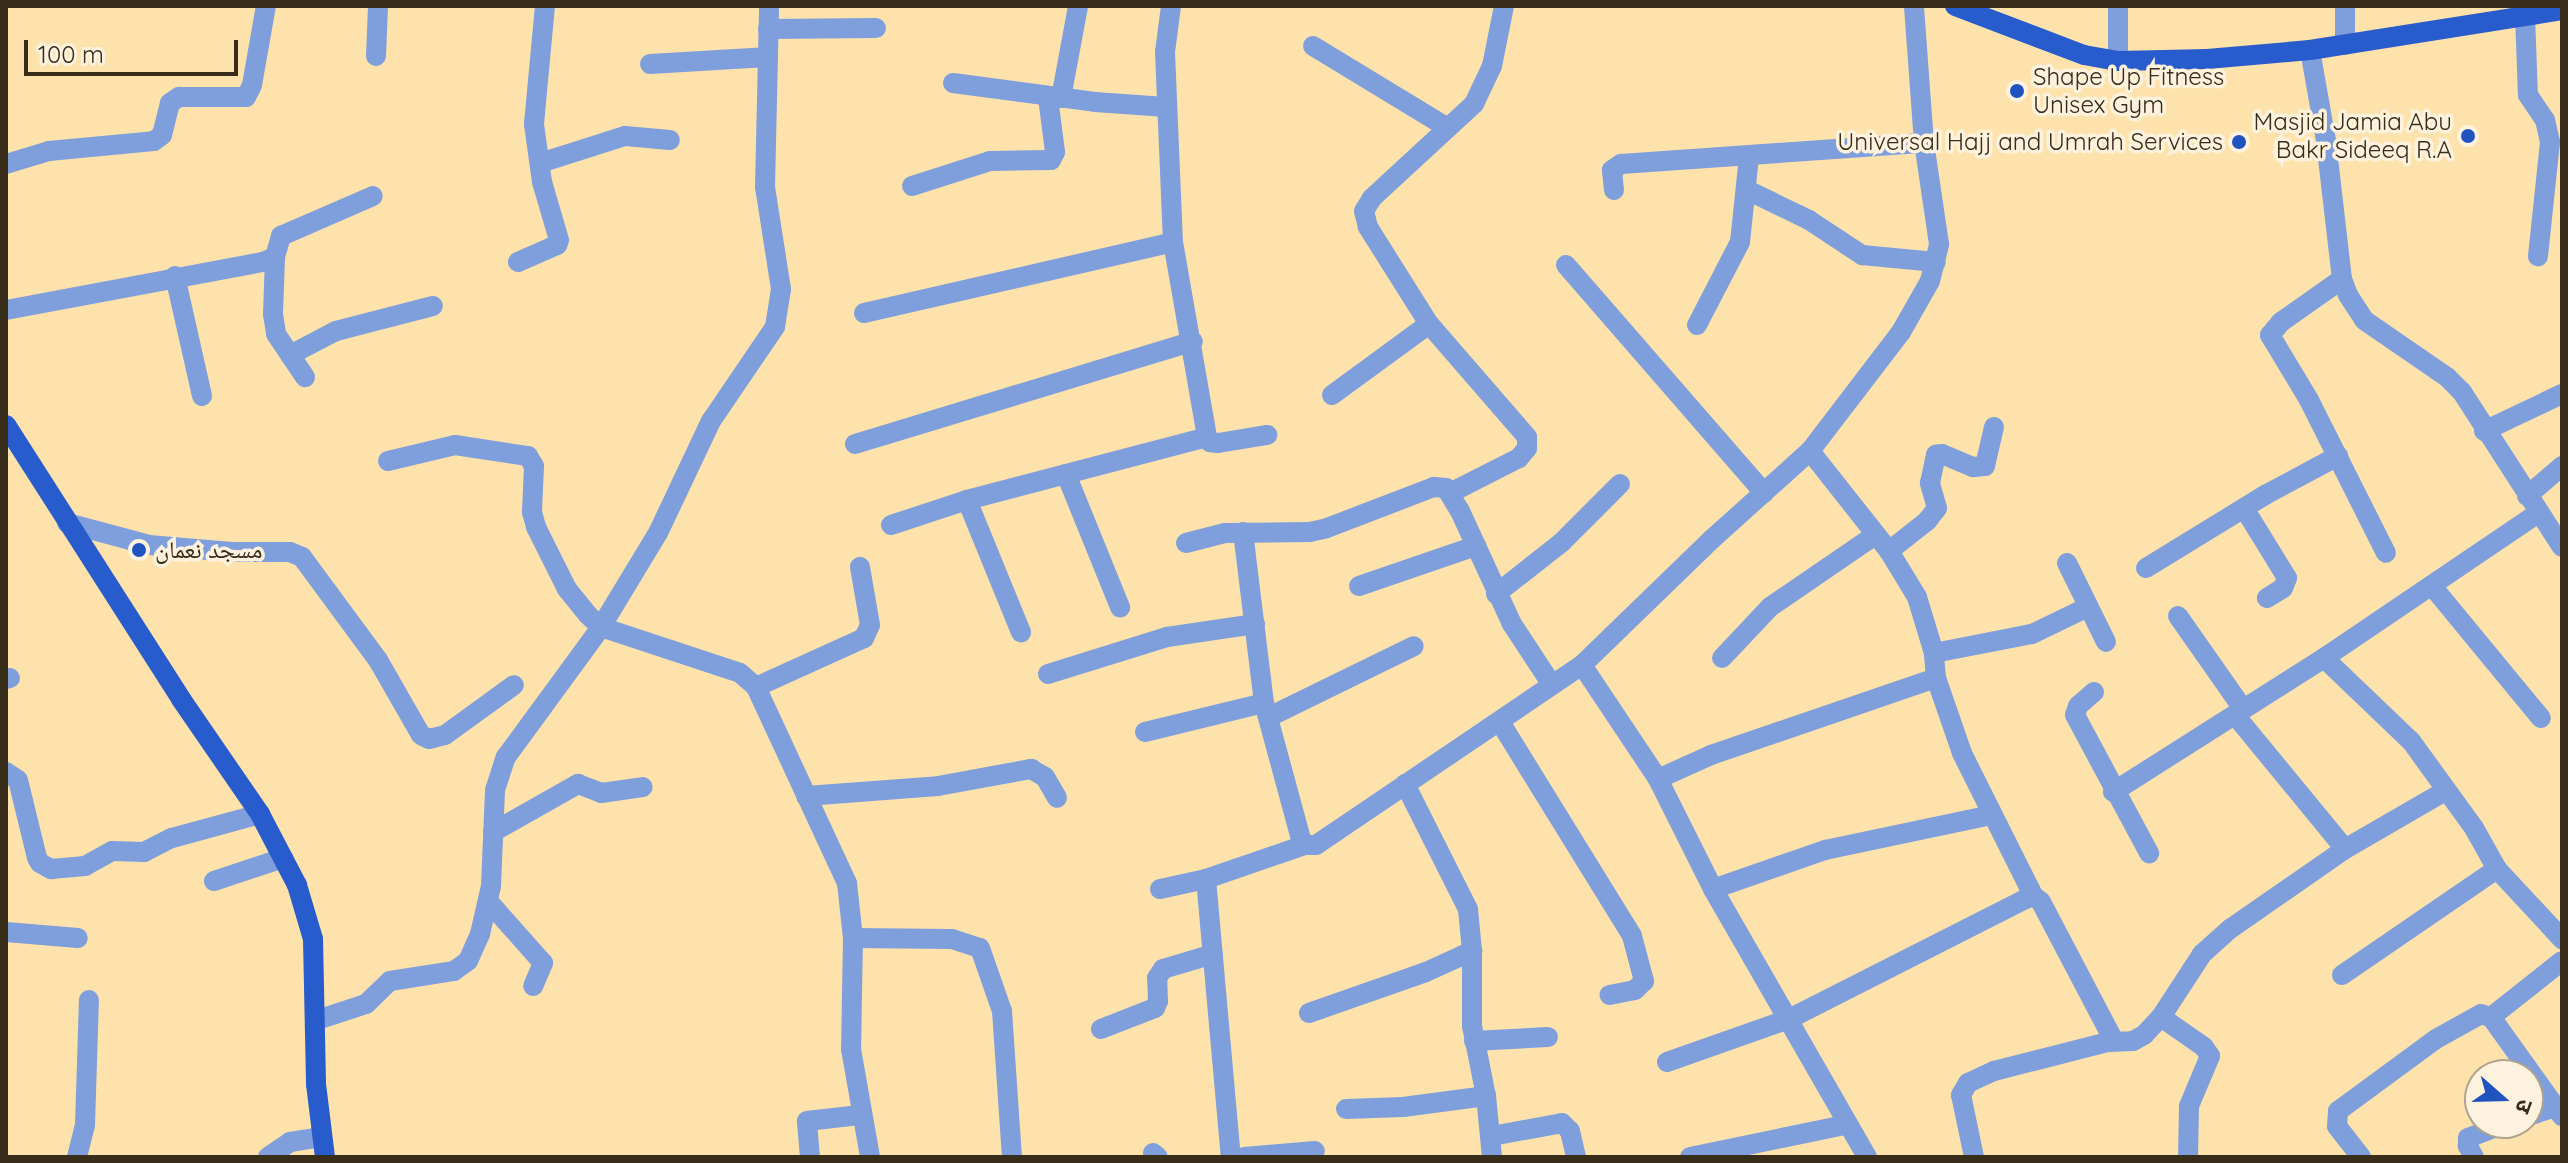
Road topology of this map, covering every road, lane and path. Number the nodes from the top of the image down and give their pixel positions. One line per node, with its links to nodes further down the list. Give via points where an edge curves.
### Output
1 (266, 6): 33 (street, via 246,97 179,97 170,103 162,135 154,141 49,151)
2 (378, 6): 20 (street)
3 (545, 6): 32 (street, via 533,110)
4 (769, 6): 16 (street)
5 (1078, 6): 25 (street)
6 (1171, 6): 26 (street)
7 (1504, 6): 28 (street, via 1481,92 1466,113)
8 (1914, 6): 30 (street)
9 (1955, 6): 22 (main road, via 2084,55)
10 (2118, 6): 22 (street)
11 (2345, 6): 17 (street)
12 (2562, 10): 14 (main road)
13 (2484, 13): 14 (main road); 17 (main road)
14 (2525, 15): 27 (street, via 2528,95)
15 (876, 28): 16 (street)
16 (768, 29): 21 (street)
17 (2345, 45): 19 (main road)
18 (1313, 46): 28 (street)
19 (2310, 50): 22 (main road); 45 (street)
20 (376, 56)
21 (768, 57): 23 (street); 94 (street, via 765,187 780,314 768,343 711,421 658,533)
22 (2118, 61)
23 (650, 64)
24 (953, 83): 25 (street)
25 (1054, 98): 26 (street); 34 (street, via 1051,160 990,161)
26 (1166, 107): 38 (street)
27 (2553, 120): 39 (street)
28 (1446, 127): 49 (street, via 1364,211 1368,227)
29 (670, 140): 32 (street, via 625,136)
30 (1924, 143): 31 (street); 42 (street, via 1938,227)
31 (1749, 156): 35 (street, via 1616,165); 36 (street)
32 (540, 163): 41 (street, via 559,240)
33 (6, 164)
34 (912, 186)
35 (1614, 190)
36 (1747, 190): 42 (street, via 1809,220 1862,255); 50 (street, via 1740,242)
37 (373, 196): 40 (street, via 281,236)
38 (1173, 242): 48 (street); 51 (street)
39 (2538, 256)
40 (275, 257): 44 (street); 52 (street, via 273,322)
41 (518, 262)
42 (1936, 262): 63 (street, via 1901,332)
43 (1566, 265): 70 (street)
44 (175, 276): 47 (street); 56 (street)
45 (2342, 279): 59 (street, via 2364,320 2447,377); 64 (street, via 2270,335)
46 (433, 306): 52 (street, via 336,331)
47 (6, 310)
48 (864, 313)
49 (1429, 324): 55 (street); 69 (street, via 1528,444 1519,458)
50 (1697, 325)
51 (1193, 341): 61 (street); 62 (street)
52 (290, 355): 53 (street)
53 (305, 377)
54 (2562, 394): 59 (street)
55 (1332, 395)
56 (202, 396)
57 (6, 425): 74 (main road)
58 (1994, 427): 81 (street, via 1985,466 1936,455 1930,483 1937,508)
59 (2484, 431): 72 (street)
60 (1267, 435): 61 (street, via 1218,443)
61 (1207, 437): 67 (street)
62 (855, 444)
63 (1810, 451): 70 (street); 77 (street)
64 (2338, 456): 73 (street); 82 (street)
65 (388, 461): 94 (street, via 455,445 528,456 534,466 536,527 567,589)
66 (2562, 466): 72 (street)
67 (1066, 474): 71 (street); 90 (street)
68 (1620, 484): 88 (street, via 1562,542)
69 (1450, 493): 76 (street, via 1434,487 1310,532); 79 (street)
70 (1764, 493): 101 (street)
71 (967, 500): 75 (street); 95 (street)
72 (2532, 505): 80 (street); 87 (street)
73 (2244, 508): 85 (street); 89 (street, via 2287,578 2283,588)
74 (67, 523): 104 (street, via 149,545 290,552 302,557 378,660 421,735 429,739 445,735); 121 (main road)
75 (891, 525)
76 (1243, 532): 78 (street); 93 (street)
77 (1875, 535): 81 (street); 99 (street, via 1770,607)
78 (1186, 543)
79 (1476, 546): 86 (street); 88 (street)
80 (2562, 547)
81 (1889, 551): 98 (street, via 1917,597)
82 (2386, 553)
83 (2067, 563): 91 (street)
84 (860, 567): 106 (street, via 870,625 864,638)
85 (2146, 568)
86 (1359, 586)
87 (2432, 586): 100 (street); 110 (street)
88 (1496, 594): 105 (street)
89 (2267, 598)
90 (1120, 607)
91 (2088, 607): 96 (street); 98 (street, via 2032,634)
92 (2178, 616): 109 (street)
93 (1255, 624): 102 (street, via 1167,637); 108 (street)
94 (601, 627): 106 (street, via 733,670); 123 (street, via 506,757 495,790)
95 (1021, 632)
96 (2106, 642)
97 (1414, 646): 108 (street)
98 (1934, 653): 103 (street)
99 (1722, 658)
100 (2324, 658): 109 (street); 117 (street, via 2393,720)
101 (1582, 665): 105 (street); 114 (street)
102 (1048, 674)
103 (1936, 678): 114 (street, via 1711,755); 122 (street)
104 (514, 685)
105 (1552, 685): 111 (street)
106 (756, 687): 119 (street)
107 (2094, 692): 118 (street, via 2075,715)
108 (1266, 710): 112 (street); 124 (street)
109 (2239, 712): 118 (street); 125 (street)
110 (2541, 718)
111 (1500, 722): 115 (street); 144 (street, via 1632,936 1644,981 1635,990)
112 (1145, 732)
113 (6, 772): 121 (street, via 18,780 37,858 51,869 85,866 112,851 150,851 172,838)
114 (1658, 779): 132 (street)
115 (1405, 784): 124 (street, via 1324,840); 139 (street, via 1460,889 1468,909)
116 (643, 787): 123 (street, via 601,793 578,784)
117 (2445, 791): 125 (street); 128 (street)
118 (2113, 792): 126 (street)
119 (806, 796): 120 (street, via 938,786 1031,769 1045,777); 137 (street, via 847,883)
120 (1057, 798)
121 (260, 814): 127 (main road)
122 (1991, 815): 132 (street, via 1825,850); 133 (street)
123 (493, 832): 134 (street)
124 (1305, 845): 129 (street)
125 (2345, 849): 147 (street, via 2202,954)
126 (2149, 853)
127 (283, 858): 130 (street); 150 (main road, via 313,939)
128 (2497, 869): 138 (street); 142 (street)
129 (1206, 879): 131 (street); 140 (street)
130 (214, 881)
131 (1160, 889)
132 (1713, 889): 149 (street)
133 (2030, 893): 149 (street); 154 (street, via 2049,915)
134 (488, 901): 143 (street, via 543,963); 150 (street, via 474,949 463,966 390,981 366,1004)
135 (6, 932): 136 (street)
136 (78, 938)
137 (853, 938): 159 (street, via 851,1049); 168 (street, via 952,939 980,948 1002,1011)
138 (2562, 939)
139 (1472, 951): 146 (street); 153 (street)
140 (1213, 954): 151 (street, via 1160,971 1155,1008); 169 (street)
141 (2562, 961): 148 (street)
142 (2342, 975)
143 (533, 986)
144 (1609, 995)
145 (89, 1000): 164 (street, via 85,1125)
146 (1309, 1013)
147 (2161, 1017): 154 (street, via 2133,1041); 176 (street, via 2210,1056 2189,1106)
148 (2491, 1017): 158 (street); 177 (street, via 2481,1014 2436,1039 2338,1111 2337,1126)
149 (1789, 1019): 155 (street); 160 (street)
150 (317, 1020): 162 (main road, via 316,1084)
151 (1101, 1029)
152 (1548, 1037): 153 (street)
153 (1474, 1041): 156 (street)
154 (2114, 1041): 175 (street, via 1994,1071 1968,1083 1961,1095)
155 (1667, 1062)
156 (1486, 1096): 157 (street); 161 (street)
157 (1346, 1109)
158 (2559, 1111)
159 (860, 1115): 166 (street, via 807,1121); 167 (street)
160 (1845, 1125): 173 (street); 174 (street)
161 (1492, 1136): 171 (street); 172 (street, via 1562,1123 1570,1131)
162 (323, 1147): 165 (street, via 290,1142)
163 (1315, 1151): 170 (street)
164 (77, 1157)
165 (268, 1157)
166 (810, 1157)
167 (870, 1157)
168 (1012, 1157)
169 (1231, 1157)
170 (1244, 1157)
171 (1492, 1157)
172 (1576, 1157)
173 (1690, 1157)
174 (1867, 1157)
175 (1974, 1157)
176 (2188, 1157)
177 (2361, 1157)

